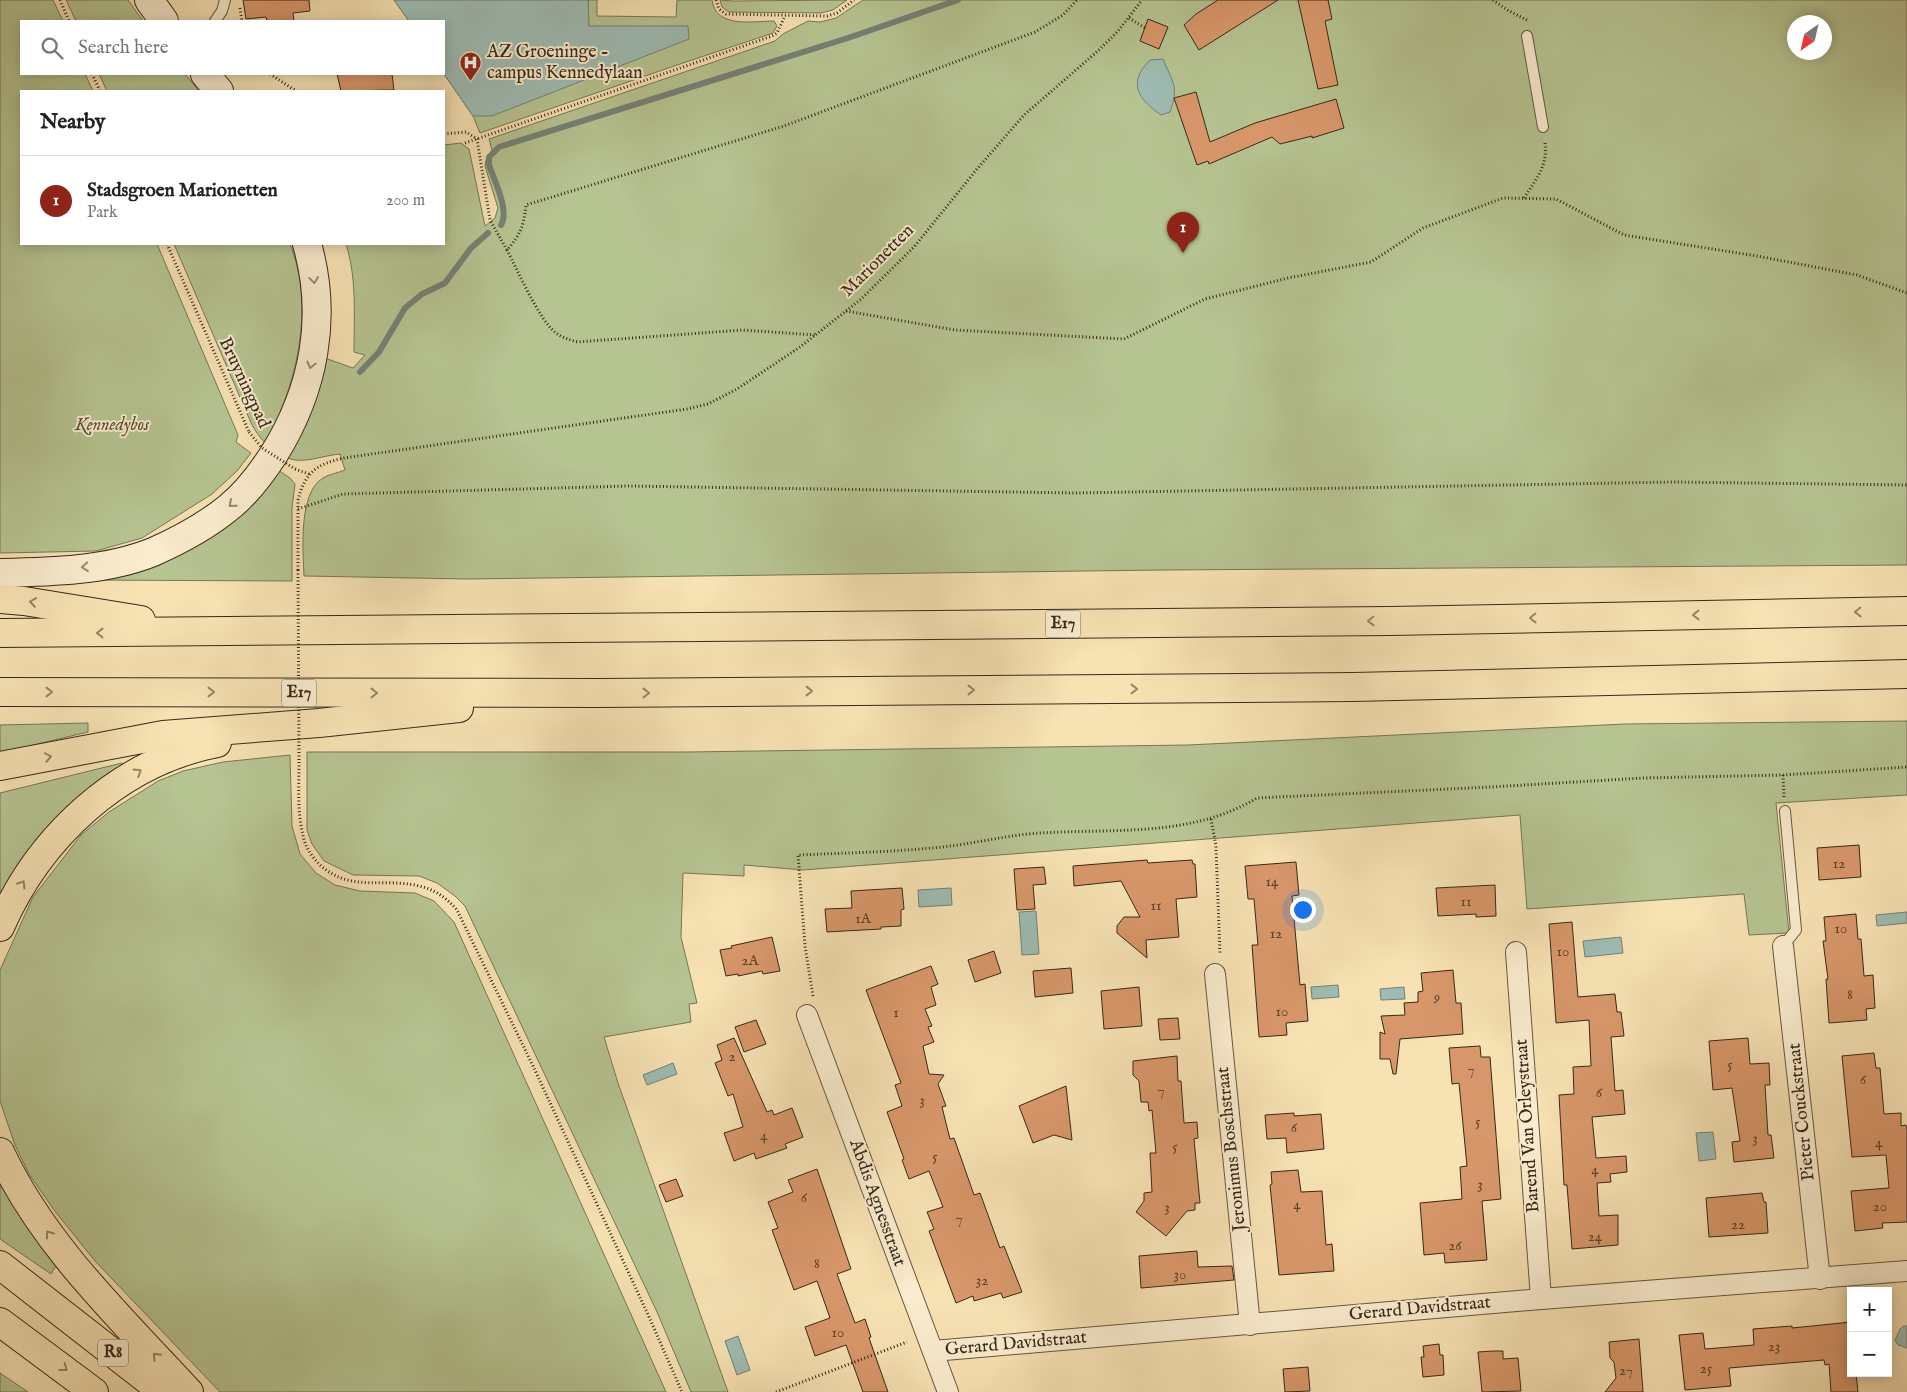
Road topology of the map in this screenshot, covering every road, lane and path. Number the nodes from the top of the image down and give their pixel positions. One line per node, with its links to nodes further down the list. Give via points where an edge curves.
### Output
1 (60, 0): 11 (path)
2 (149, 0): 12 (street)
3 (225, 0): 13 (lane)
4 (716, 0): 9 (path, via 719,9 726,14)
5 (854, 0): 9 (path, via 837,13 827,16)
6 (1078, 0): 30 (path, via 1035,32 784,126 526,205 524,223)
7 (1142, 0): 10 (path, Marionetten)
8 (1493, 0): 14 (path)
9 (785, 16): 25 (path, via 777,33 772,36)
10 (1129, 18): 15 (path); 32 (path, Marionetten, via 1099,50 1024,115 914,247)
11 (69, 20)
12 (163, 20)
13 (216, 20)
14 (1532, 22)
15 (1145, 28)
16 (1527, 36): 23 (lane)
17 (92, 75): 20 (path)
18 (206, 75): 21 (street)
19 (272, 75): 22 (path)
20 (100, 90)
21 (218, 90)
22 (294, 90)
23 (1543, 127): 27 (path, via 1547,154 1542,171)
24 (445, 134): 25 (path, via 466,132)
25 (477, 139): 26 (path); 30 (path, via 490,220)
26 (465, 143)
27 (1524, 198): 31 (path, via 1556,199 1624,235 1857,275); 32 (path, via 1503,198 1424,228 1370,262 1205,299 1124,339 955,330)
28 (167, 245): 34 (path, Bruyningpad, bridge, via 249,432 262,448)
29 (307, 245): 37 (street, one-way to 37, via 315,281 317,317 311,369 283,439 242,496 213,519 152,552 99,566)
30 (507, 250): 33 (path, via 542,317 557,334 567,339 578,342 742,330)
31 (1907, 293)
32 (846, 311): 33 (path, Marionetten)
33 (816, 335): 34 (path, Marionetten, via 738,389 708,404 667,413 344,458 325,463)
34 (309, 474): 36 (path, via 300,491)
35 (1907, 484): 36 (path, via 1672,482 1076,493 628,486 343,494)
36 (298, 509): 71 (path, bridge, via 299,762 301,825 308,850 316,861 338,878 351,882 399,883 426,888 444,897 457,910 534,1068)
37 (0, 573)
38 (0, 599): 40 (highway, one-way to 38, via 24,600)
39 (1907, 611): 40 (highway, E17, one-way to 40, via 1391,621)
40 (219, 632): 41 (highway, E17, one-way to 41)
41 (0, 633)
42 (1907, 674): 44 (highway, E17, one-way to 42, via 1353,687)
43 (0, 692): 44 (highway, E17, one-way to 44)
44 (598, 693): 45 (highway)
45 (319, 723): 46 (highway, one-way to 45, via 163,735); 51 (highway, one-way to 45, via 37,862 85,810 112,788 145,767 194,748)
46 (0, 766)
47 (1907, 768): 48 (path)
48 (1783, 775): 49 (path); 50 (path, via 1643,778 1257,798)
49 (1785, 811): 52 (lane, via 1796,930)
50 (1211, 819): 54 (path, via 1216,846 1220,964); 55 (path, via 1176,827 1028,834 904,851 798,855 805,946 815,1009)
51 (0, 927)
52 (1783, 946): 60 (street, Pieter Couckstraat)
53 (1516, 952): 61 (street, Barend Van Orleystraat)
54 (1215, 974): 64 (street, Jeronimus Boschstraat)
55 (807, 1015): 66 (street, Abdis Agnesstraat)
56 (0, 1152): 70 (highway, one-way to 56, via 63,1252 26,1203)
57 (0, 1265): 62 (highway)
58 (1907, 1271): 60 (street, Gerard Davidstraat)
59 (0, 1277): 62 (highway, R8)
60 (1820, 1279): 61 (street, Gerard Davidstraat)
61 (1540, 1299): 64 (street, Gerard Davidstraat)
62 (62, 1314): 69 (highway, R8)
63 (0, 1322): 67 (highway, R8)
64 (1250, 1324): 66 (street, Gerard Davidstraat)
65 (0, 1334): 67 (highway)
66 (929, 1343): 72 (path); 73 (street, Abdis Agnesstraat)
67 (33, 1345): 68 (highway, R8, one-way to 68)
68 (94, 1392)
69 (163, 1392)
70 (189, 1392)
71 (682, 1392)
72 (776, 1392)
73 (948, 1392)

